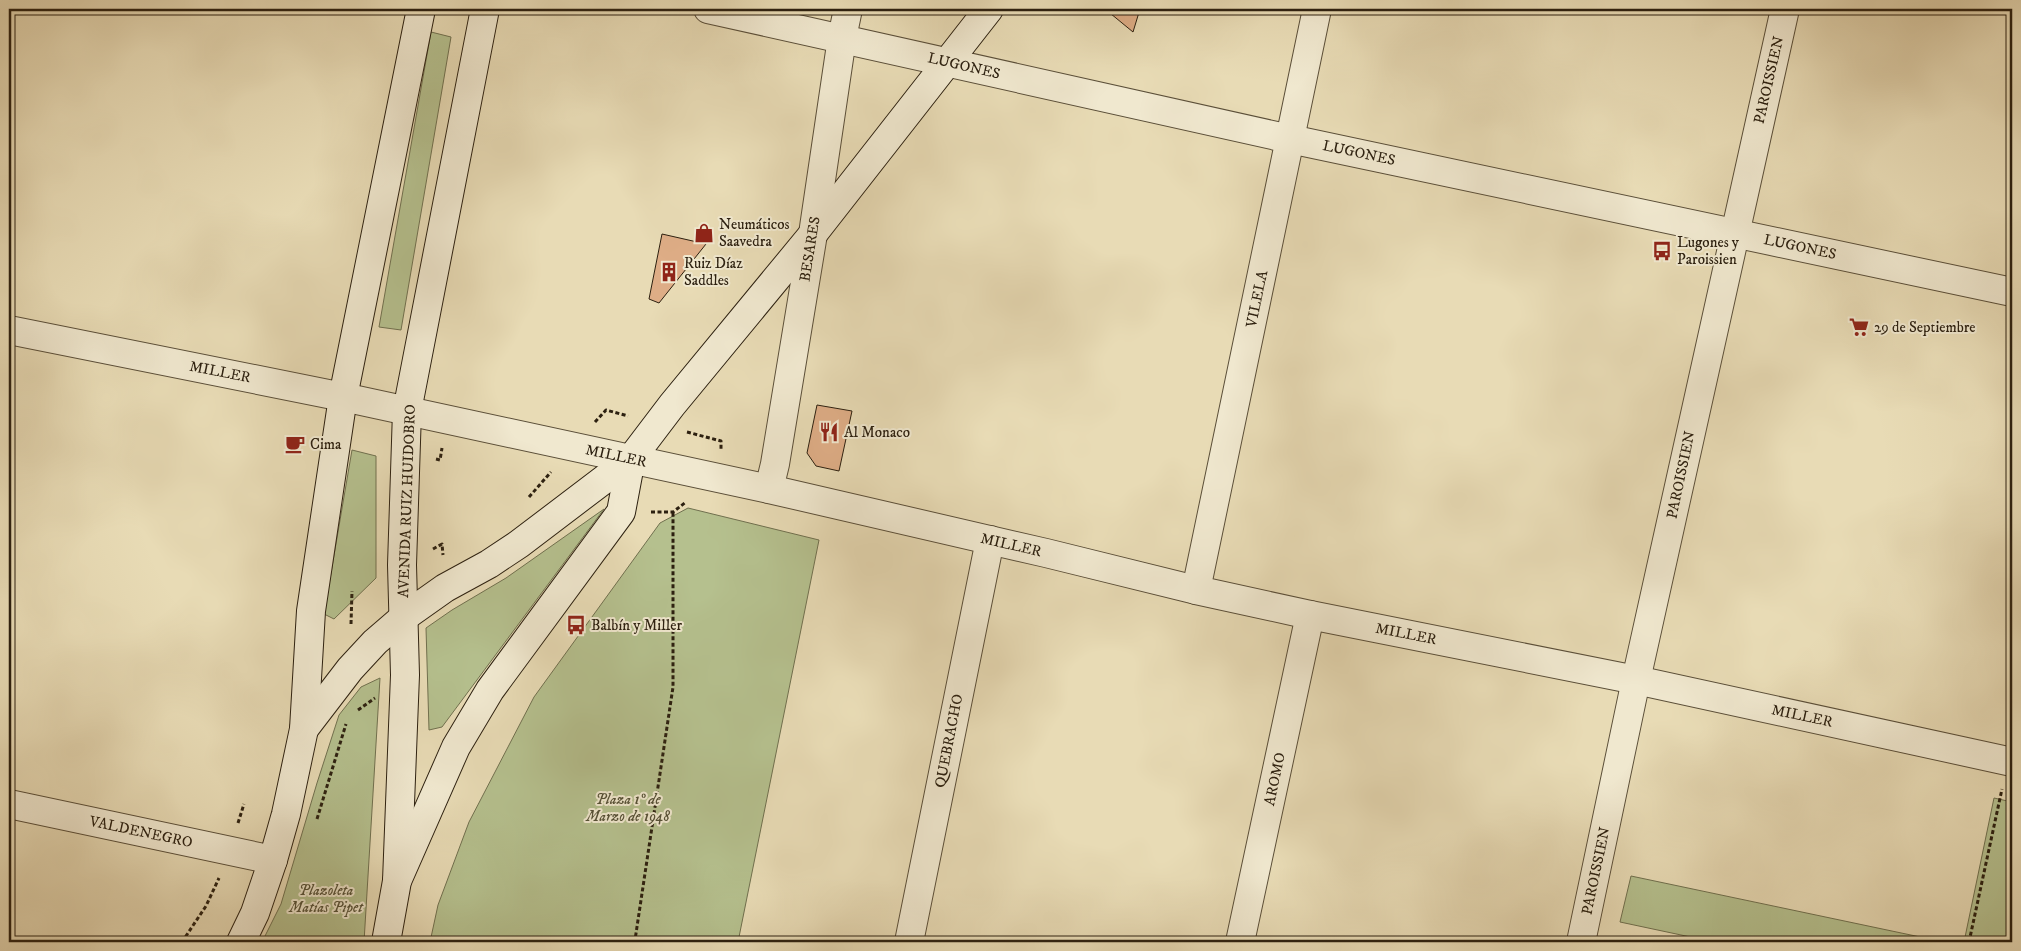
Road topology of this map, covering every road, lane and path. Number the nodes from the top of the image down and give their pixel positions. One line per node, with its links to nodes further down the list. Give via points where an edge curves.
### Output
1 (421, 9): 15 (street)
2 (485, 9): 16 (street, AVENIDA RUIZ HUIDOBRO)
3 (708, 9): 8 (street, LUGONES)
4 (848, 9): 8 (street, BESARES)
5 (989, 9): 9 (street)
6 (1317, 9): 10 (street, VILELA)
7 (1785, 9): 11 (street, PAROISSIEN)
8 (842, 38): 9 (street, LUGONES); 12 (street, BESARES)
9 (948, 62): 10 (street, LUGONES); 12 (street)
10 (1290, 139): 11 (street, LUGONES); 21 (street, VILELA)
11 (1734, 233): 13 (street, LUGONES); 24 (street, PAROISSIEN)
12 (813, 234): 17 (street, via 672,404); 18 (street, BESARES)
13 (2012, 292)
14 (9, 330): 15 (street, MILLER)
15 (343, 397): 16 (street, MILLER); 27 (street, via 311,611)
16 (408, 411): 17 (street, MILLER); 23 (street, AVENIDA RUIZ HUIDOBRO, via 402,565)
17 (631, 459): 18 (street, MILLER); 23 (street, via 519,544); 31 (street, via 621,512 490,690 456,747)
18 (769, 489): 20 (street, MILLER)
19 (673, 512): 32 (path, via 673,687)
20 (990, 540): 21 (street, MILLER); 35 (street, QUEBRACHO)
21 (1196, 590): 22 (street, MILLER)
22 (1310, 615): 24 (street, MILLER); 36 (street, AROMO)
23 (404, 617): 27 (street, via 350,668); 31 (street, AVENIDA RUIZ HUIDOBRO, via 405,675)
24 (1636, 680): 28 (street, MILLER); 37 (street, PAROISSIEN)
25 (380, 695): 26 (path)
26 (357, 711)
27 (304, 728): 30 (street)
28 (2010, 762): 38 (path)
29 (9, 804): 30 (street, VALDENEGRO)
30 (273, 860): 33 (street, via 256,913)
31 (397, 881): 34 (street)
32 (636, 941)
33 (241, 942)
34 (386, 942)
35 (909, 942)
36 (1240, 942)
37 (1581, 942)
38 (1969, 942)

